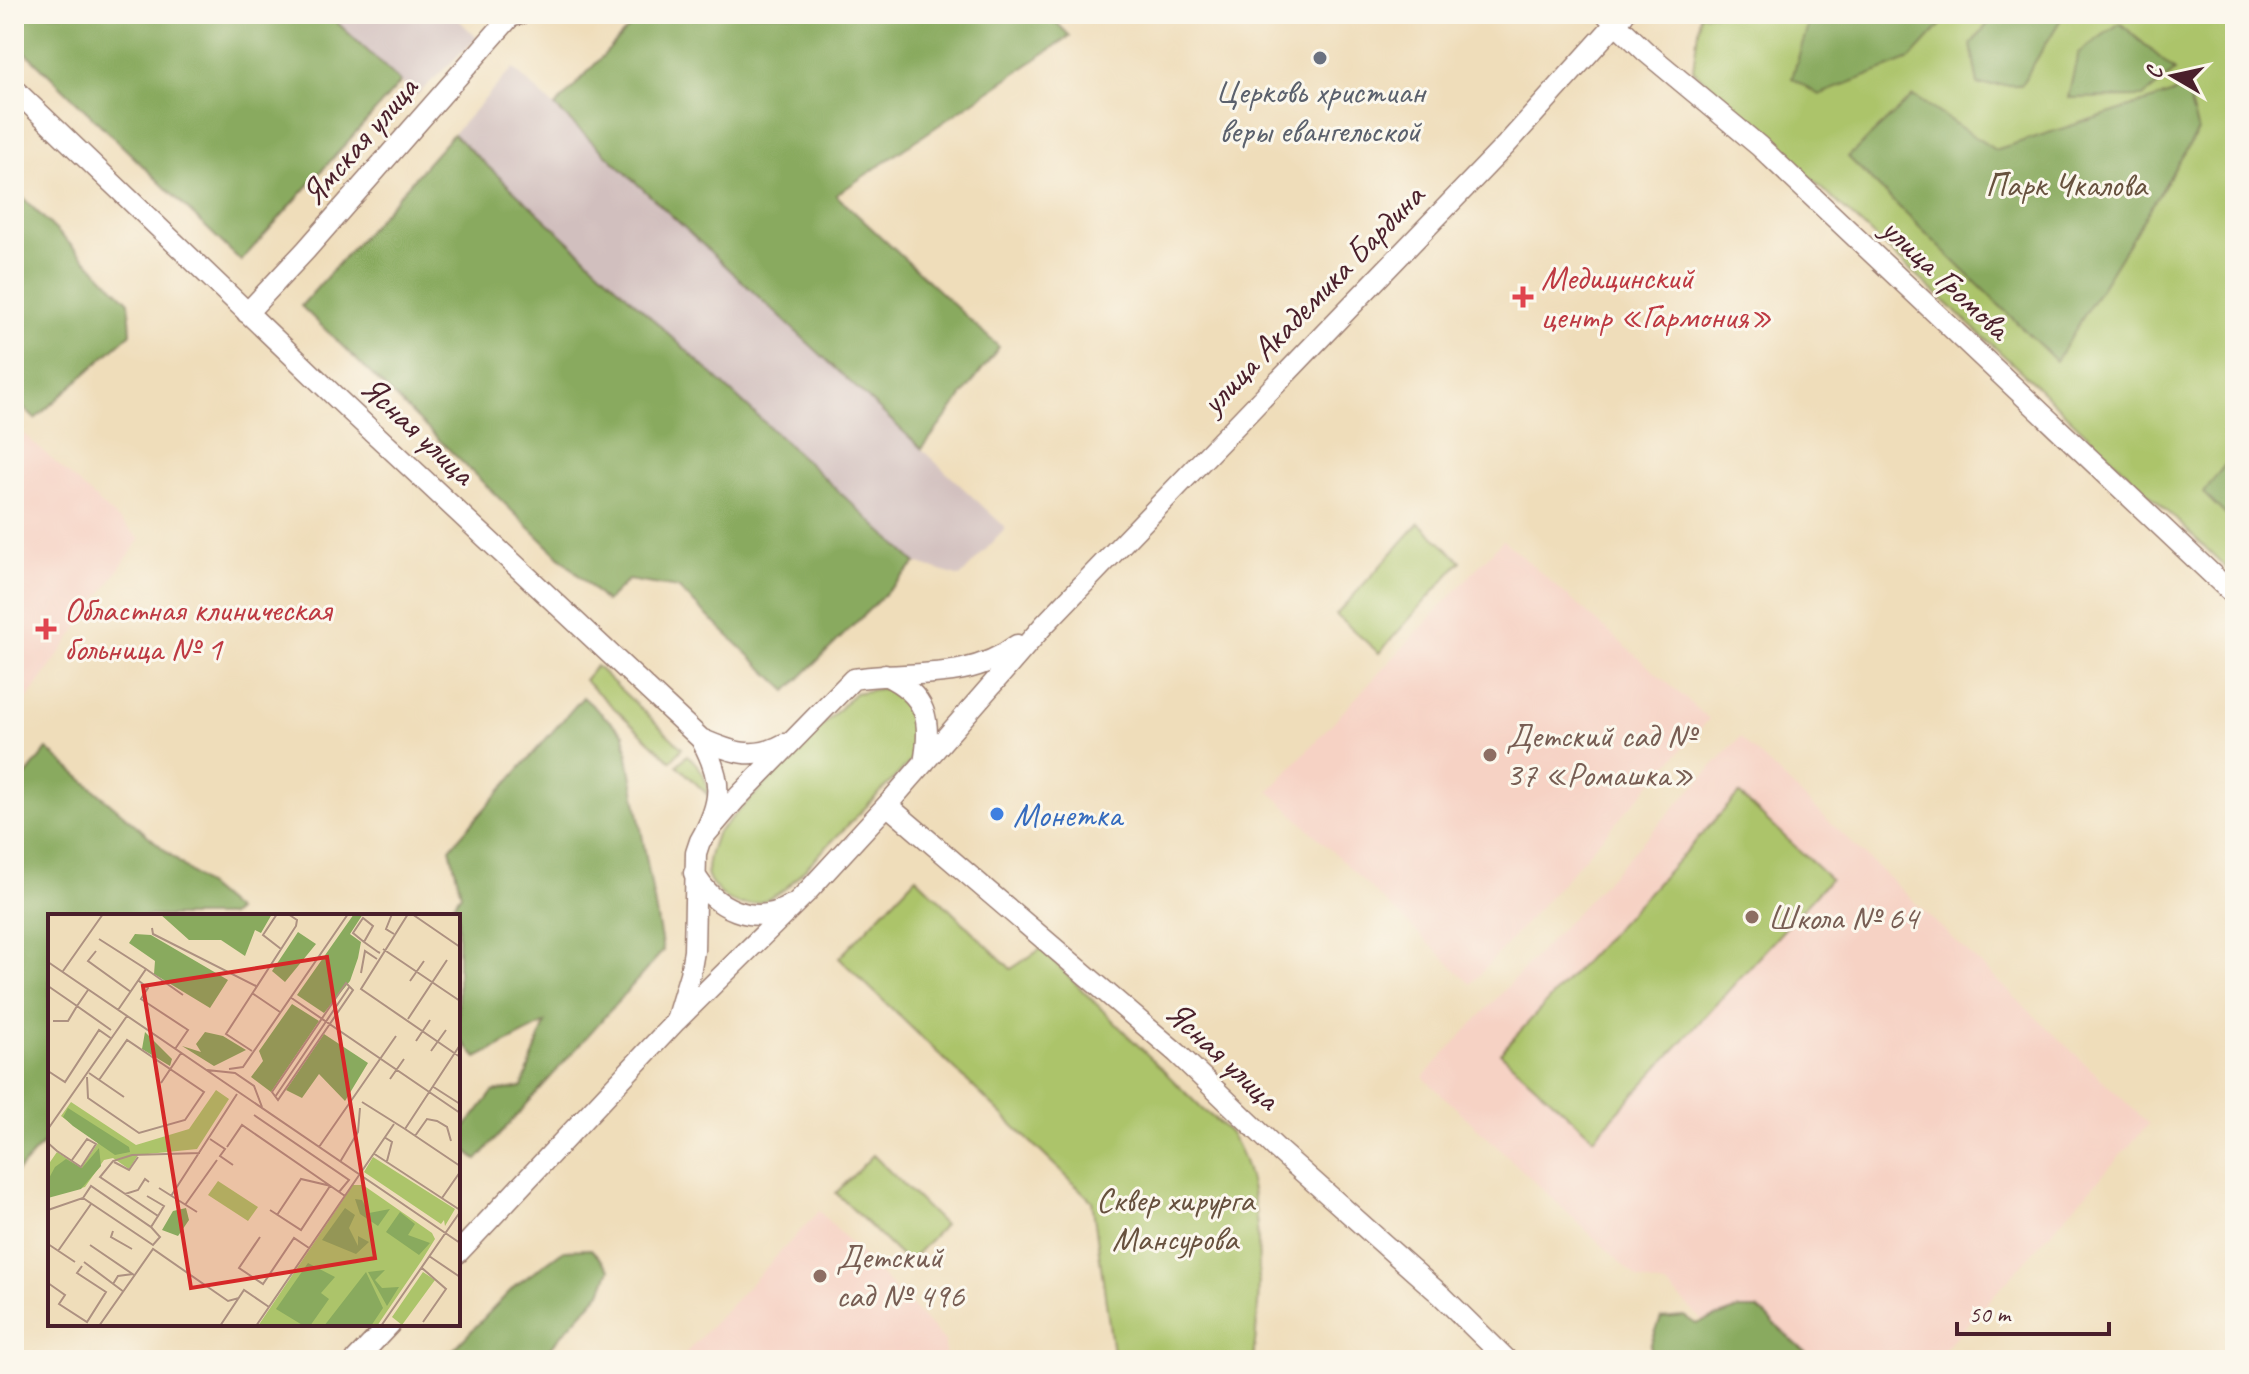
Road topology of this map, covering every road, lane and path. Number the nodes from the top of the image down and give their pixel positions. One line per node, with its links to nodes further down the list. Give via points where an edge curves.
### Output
1 (520, 14): 4 (street, Ямская улица, via 510,17)
2 (1615, 17): 5 (street, улица Громова, via 1646,52 1759,146); 6 (street, улица Академика Бардина, via 1506,145)
3 (14, 89): 4 (street, Ясная улица)
4 (247, 313): 9 (street, Ясная улица)
5 (2235, 596)
6 (1044, 625): 7 (street, улица Академика Бардина, via 983,665); 10 (street, улица Академика Бардина)
7 (885, 675): 8 (street, улица Академика Бардина, via 853,679); 10 (street, via 922,704 929,723)
8 (798, 735): 9 (street, via 755,755); 12 (street, улица Академика Бардина)
9 (701, 739): 12 (street, Ясная улица, via 716,771 717,807)
10 (924, 764): 11 (street, улица Академика Бардина)
11 (887, 805): 14 (street, улица Академика Бардина); 19 (street, Ясная улица, via 1177,1053)
12 (700, 841): 13 (street, улица Академика Бардина)
13 (694, 873): 14 (street, улица Академика Бардина, via 706,892 735,912 782,911); 15 (street, улица Академика Бардина, via 694,951)
14 (798, 901): 15 (street, улица Академика Бардина)
15 (676, 1021): 16 (street, улица Академика Бардина)
16 (460, 1251)
17 (388, 1326): 18 (street)
18 (356, 1360)
19 (1507, 1360)

